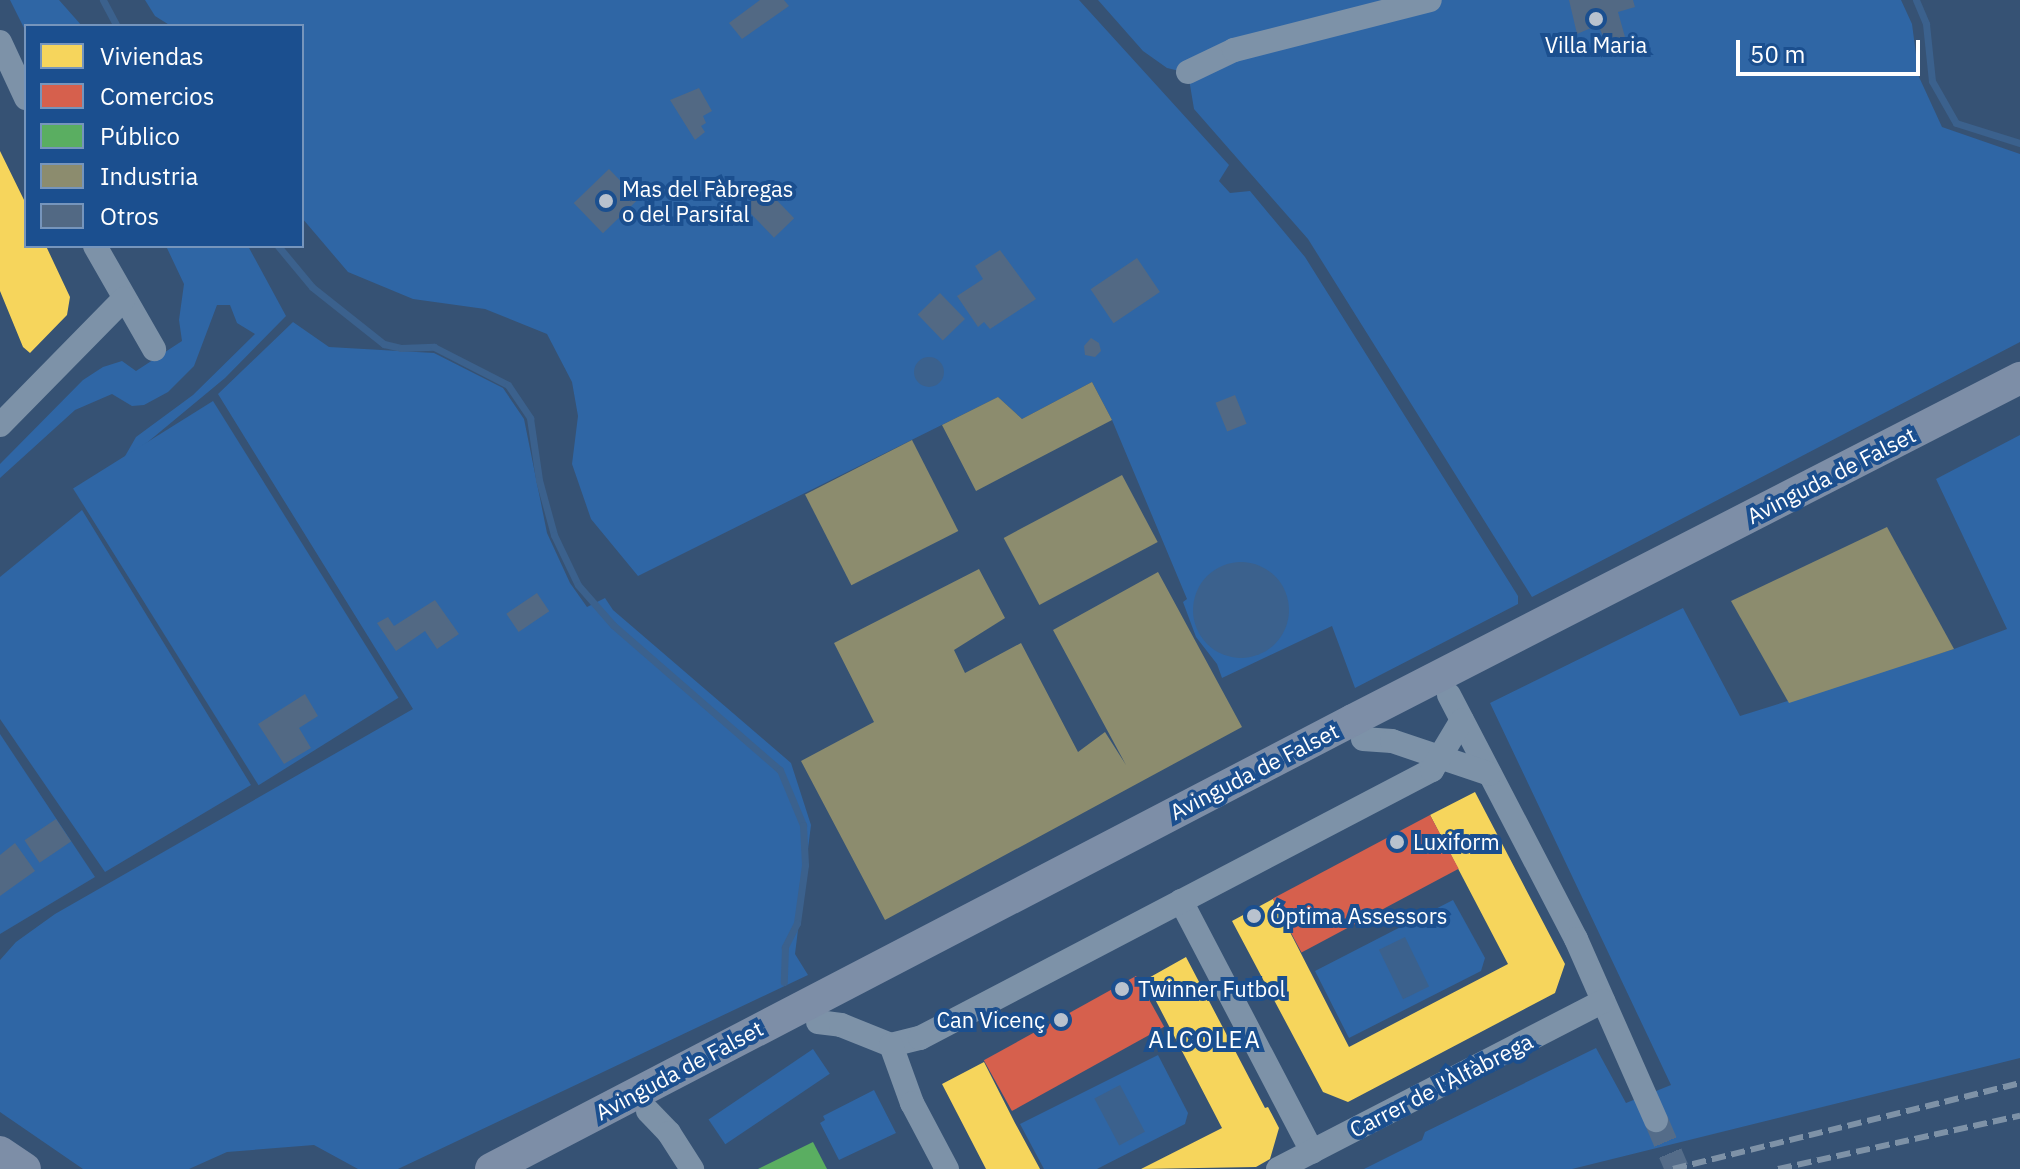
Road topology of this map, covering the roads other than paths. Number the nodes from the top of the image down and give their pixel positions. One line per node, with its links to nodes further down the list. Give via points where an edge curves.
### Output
1 (1430, 0): 3 (street, via 1234,50)
2 (0, 42): 4 (street)
3 (1188, 72)
4 (24, 94)
5 (96, 248): 6 (street)
6 (124, 299): 7 (street); 10 (street)
7 (154, 349)
8 (2020, 378): 24 (main road, Avinguda de Falset)
9 (2020, 401): 11 (main road, Avinguda de Falset)
10 (0, 425)
11 (1456, 708): 12 (main road, Avinguda de Falset); 13 (street); 14 (street)
12 (1363, 739): 13 (street, via 1392,741); 17 (main road, Avinguda de Falset)
13 (1440, 758): 14 (street); 15 (street, via 1432,770)
14 (1490, 774): 16 (street)
15 (1181, 901): 18 (street, via 920,1038); 22 (street)
16 (1603, 1001): 20 (street); 22 (street, Carrer de l'Àlfàbrega)
17 (818, 1022): 18 (street, via 841,1025); 19 (main road, Avinguda de Falset)
18 (891, 1045): 27 (street, via 912,1103)
19 (648, 1111): 25 (main road, Avinguda de Falset); 26 (street)
20 (1656, 1120)
21 (0, 1152): 23 (main road)
22 (1312, 1152): 28 (street, Carrer de l'Àlfàbrega)
23 (25, 1169)
24 (491, 1169)
25 (537, 1169)
26 (692, 1169)
27 (947, 1169)
28 (1278, 1169)

